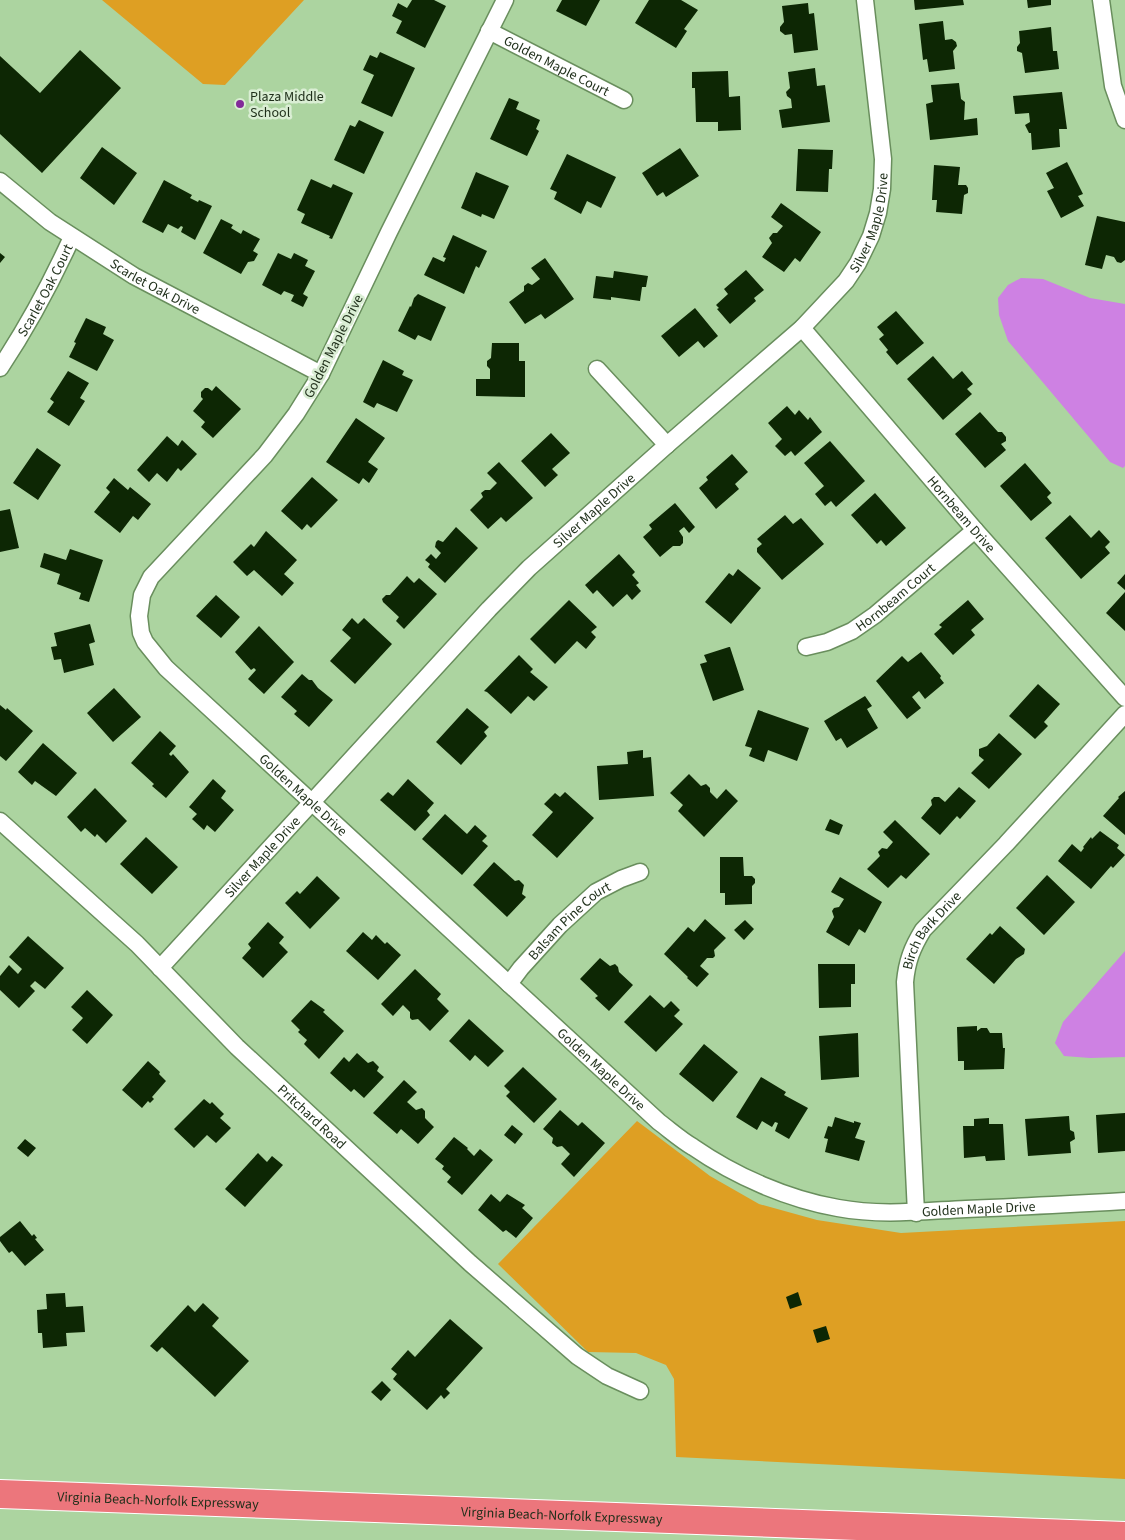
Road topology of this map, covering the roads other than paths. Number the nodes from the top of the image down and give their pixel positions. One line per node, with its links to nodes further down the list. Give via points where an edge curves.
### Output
1 (505, 0): 4 (street, Golden Maple Drive)
2 (865, 0): 9 (street, Silver Maple Drive, via 883,159 878,213 858,263 846,281)
3 (1101, 0): 6 (street, via 1113,86)
4 (490, 31): 5 (street, Golden Maple Court); 12 (street, Golden Maple Drive)
5 (624, 100)
6 (1125, 120)
7 (0, 180): 8 (street, Scarlet Oak Drive)
8 (72, 237): 10 (street, Scarlet Oak Court, via 52,280); 12 (street, Scarlet Oak Drive, via 134,276)
9 (802, 328): 13 (street, Silver Maple Drive); 14 (street, Hornbeam Drive)
10 (0, 368)
11 (597, 369): 13 (street)
12 (321, 374): 18 (street, Golden Maple Drive, via 265,455 151,577 142,595 139,616 145,642 166,668)
13 (667, 445): 18 (street, Silver Maple Drive, via 529,568)
14 (975, 530): 15 (street, Hornbeam Court, via 875,616 827,642); 16 (street, Hornbeam Drive)
15 (806, 647)
16 (1125, 698)
17 (1125, 714): 24 (street, Birch Bark Drive, via 923,930 913,947 905,982)
18 (313, 802): 21 (street, Silver Maple Drive); 22 (street, Golden Maple Drive)
19 (0, 821): 21 (street, Pritchard Road)
20 (640, 872): 22 (street, Balsam Pine Court, via 596,892 560,925)
21 (160, 968): 25 (street, Pritchard Road, via 237,1047 470,1264 577,1356 607,1376)
22 (509, 984): 24 (street, Golden Maple Drive, via 660,1122 693,1148 730,1169 767,1187 838,1208)
23 (1125, 1201): 24 (street, Golden Maple Drive)
24 (916, 1213)
25 (640, 1390)
26 (0, 1494): 27 (highway, Virginia Beach-Norfolk Expressway)
27 (1125, 1536)

